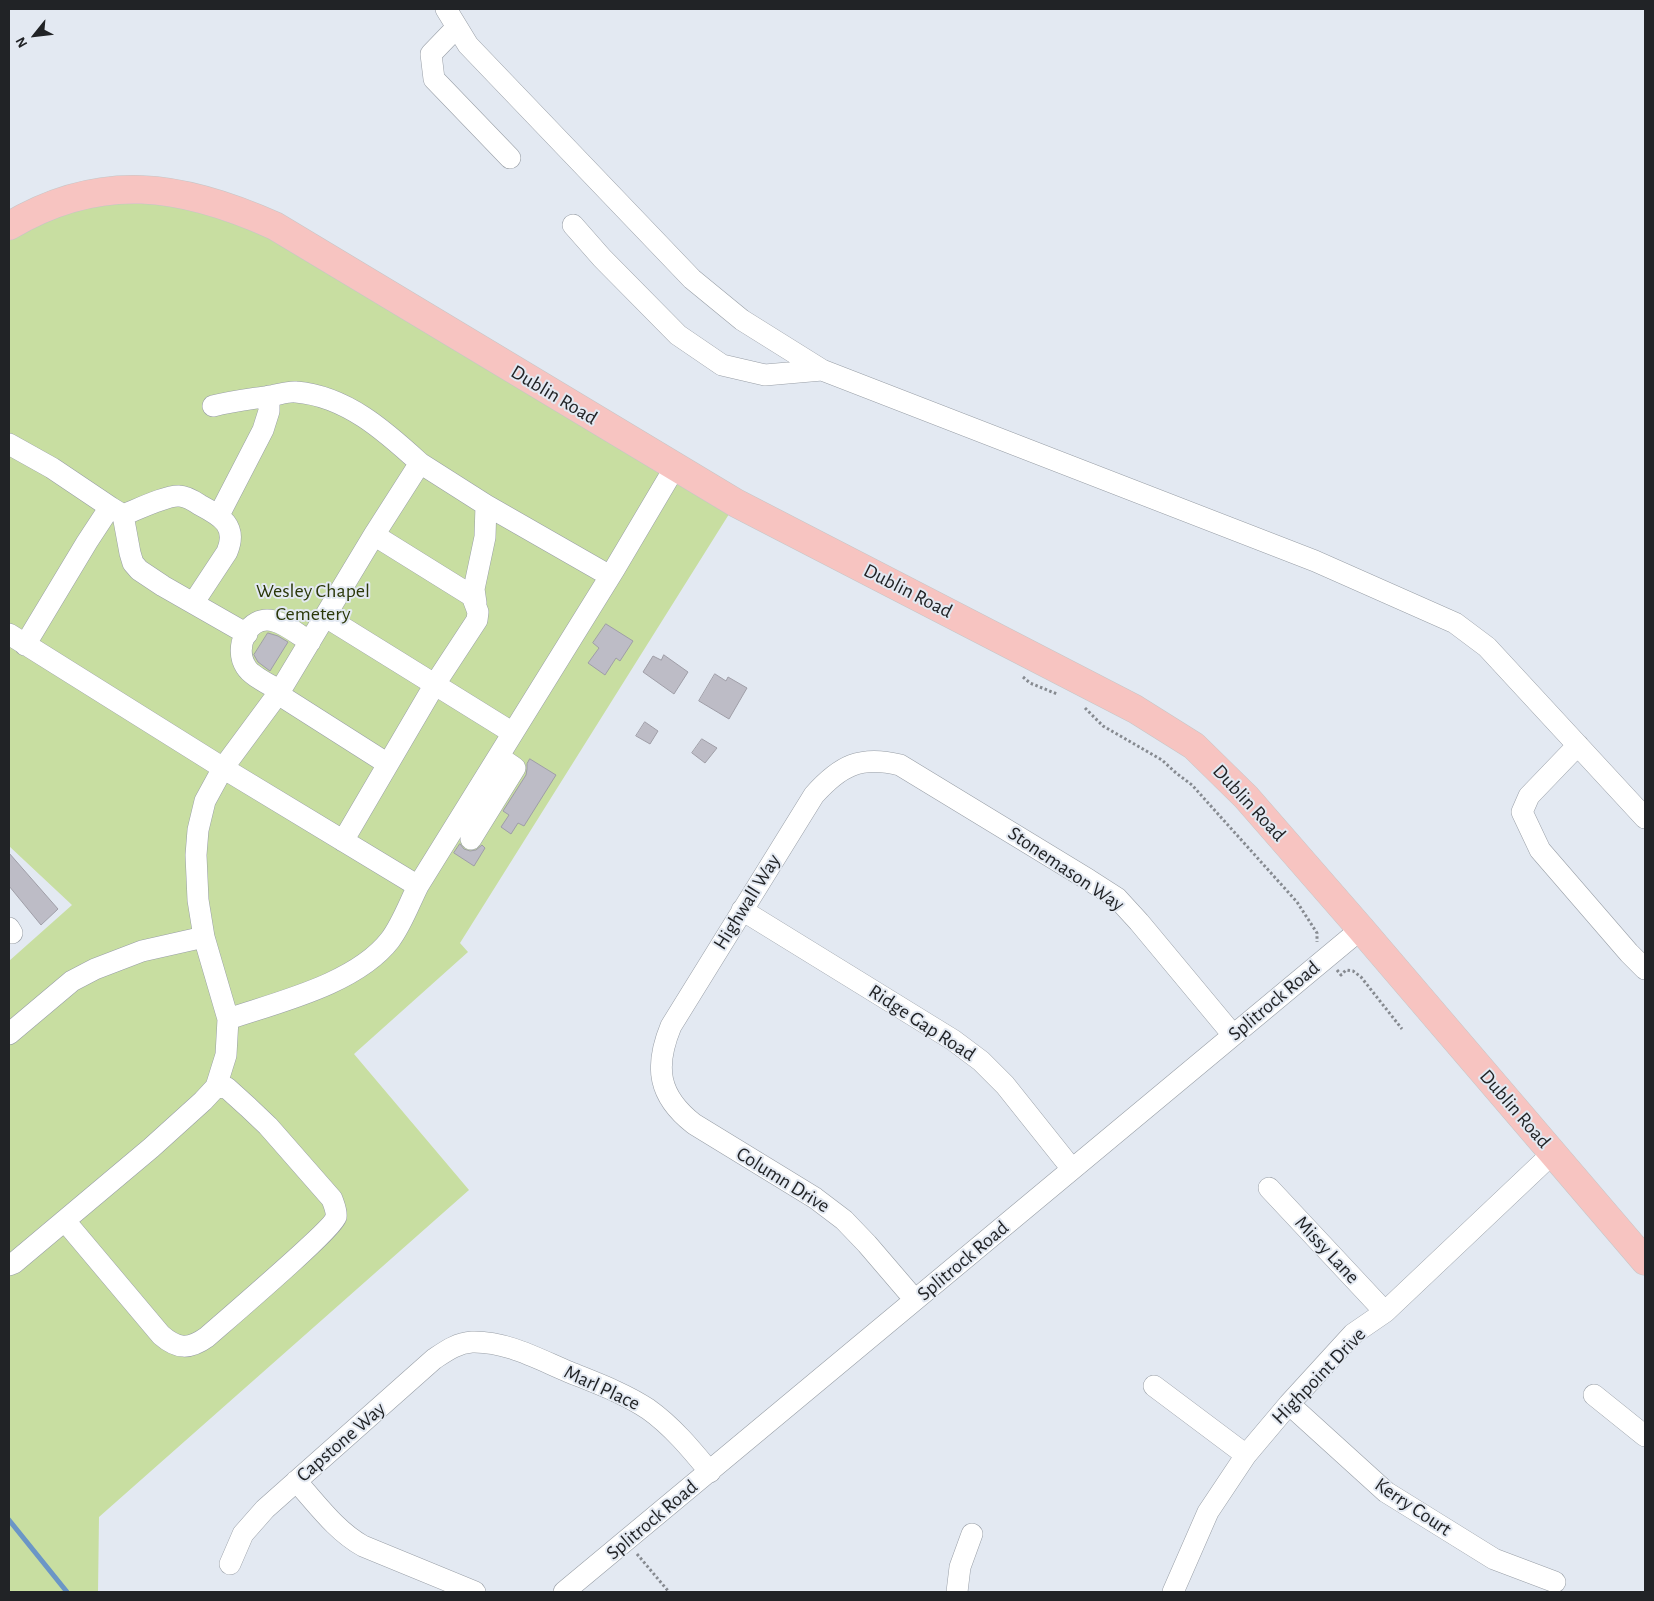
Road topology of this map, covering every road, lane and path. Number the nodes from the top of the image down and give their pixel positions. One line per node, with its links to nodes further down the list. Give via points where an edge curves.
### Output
1 (452, 18): 2 (street, via 431,54 434,79); 5 (street, via 468,45 692,279 742,320)
2 (510, 158)
3 (573, 225): 5 (street, via 678,335 722,364 766,375)
4 (9, 226): 10 (main road, Dublin Road, via 43,208 89,193 114,190 158,190 223,205 275,226)
5 (822, 370): 28 (street, via 1315,561 1455,623 1487,647)
6 (269, 396): 7 (street); 9 (street, via 295,392 331,399 357,413); 13 (street, via 269,411 263,430)
7 (213, 406)
8 (9, 444): 12 (street)
9 (420, 463): 11 (street); 14 (street)
10 (675, 467): 15 (street); 36 (main road, Dublin Road, via 736,503 1135,709 1194,746 1246,797)
11 (486, 505): 15 (street); 17 (street, via 485,537 474,589)
12 (117, 511): 13 (street, via 179,496); 16 (street, via 134,563 144,574); 20 (street, via 87,542)
13 (219, 515): 16 (street, via 229,528 230,544)
14 (374, 535): 17 (street, via 472,596); 18 (street)
15 (610, 576): 27 (street)
16 (194, 602): 19 (street)
17 (476, 603): 23 (street, via 477,620)
18 (326, 617): 21 (street); 23 (street)
19 (246, 634): 21 (street, via 260,620 273,620); 24 (street, via 240,644 246,668)
20 (17, 640): 31 (street)
21 (310, 642): 24 (street)
22 (1019, 671): 25 (path, via 1030,682)
23 (435, 684): 27 (street); 30 (street)
24 (279, 692): 30 (street); 31 (street)
25 (1065, 698)
26 (1080, 704): 38 (path, via 1103,726 1162,760 1192,785 1297,902 1317,933 1316,943)
27 (513, 733): 34 (street, via 499,757 470,828)
28 (1578, 745): 32 (street); 40 (street, via 1529,796 1522,812 1540,850)
29 (859, 763): 35 (street, Highwall Way, via 833,775 814,796); 44 (street, Stonemason Way, via 887,762 913,771 1117,898)
30 (388, 764): 33 (street)
31 (223, 768): 33 (street); 37 (street, via 205,801 198,830 196,876)
32 (1645, 818)
33 (343, 841): 34 (street)
34 (418, 886): 41 (street, via 388,942 353,971 318,988)
35 (742, 910): 45 (street, Highwall Way, via 671,1026 663,1043); 48 (street, Ridge Gap Road, via 953,1040 981,1061 1005,1085)
36 (1361, 929): 44 (street, Splitrock Road); 47 (main road, Dublin Road)
37 (204, 937): 41 (street); 43 (street, via 142,952 95,969 72,981)
38 (1320, 948)
39 (1337, 969): 42 (path, via 1342,975 1346,970 1361,977)
40 (1645, 969)
41 (228, 1019): 46 (street, via 226,1055)
42 (1402, 1030)
43 (9, 1034)
44 (1233, 1035): 48 (street, Splitrock Road)
45 (660, 1061): 53 (street, Column Drive, via 662,1080 680,1114 844,1220)
46 (216, 1087): 50 (street); 50 (street, via 228,1088 268,1126 332,1199 336,1210 332,1226 198,1344 188,1347 169,1342 161,1335)
47 (1553, 1153): 51 (main road, Dublin Road); 54 (street, Highpoint Drive)
48 (1072, 1169): 53 (street, Splitrock Road)
49 (1268, 1188): 54 (street, Missy Lane)
50 (65, 1222): 52 (street)
51 (1645, 1261)
52 (9, 1265)
53 (915, 1300): 61 (street, Splitrock Road)
54 (1385, 1312): 58 (street, Highpoint Drive, via 1353,1334)
55 (472, 1342): 61 (street, Marl Place, via 509,1347 627,1397 668,1426); 62 (street, Capstone Way, via 460,1344 434,1359)
56 (1154, 1386): 60 (street)
57 (1594, 1395): 59 (street)
58 (1289, 1404): 60 (street, Highpoint Drive); 66 (street, Kerry Court, via 1386,1492 1494,1559)
59 (1645, 1436)
60 (1246, 1455): 71 (street, Highpoint Drive, via 1208,1512)
61 (710, 1472): 68 (street, Splitrock Road)
62 (296, 1481): 65 (street, Capstone Way, via 264,1509 243,1534); 67 (street, via 350,1539)
63 (972, 1534): 70 (street, via 960,1567)
64 (643, 1547): 69 (path, via 636,1553)
65 (230, 1564)
66 (1555, 1582)
67 (475, 1592)
68 (564, 1592)
69 (669, 1592)
70 (957, 1592)
71 (1174, 1592)

